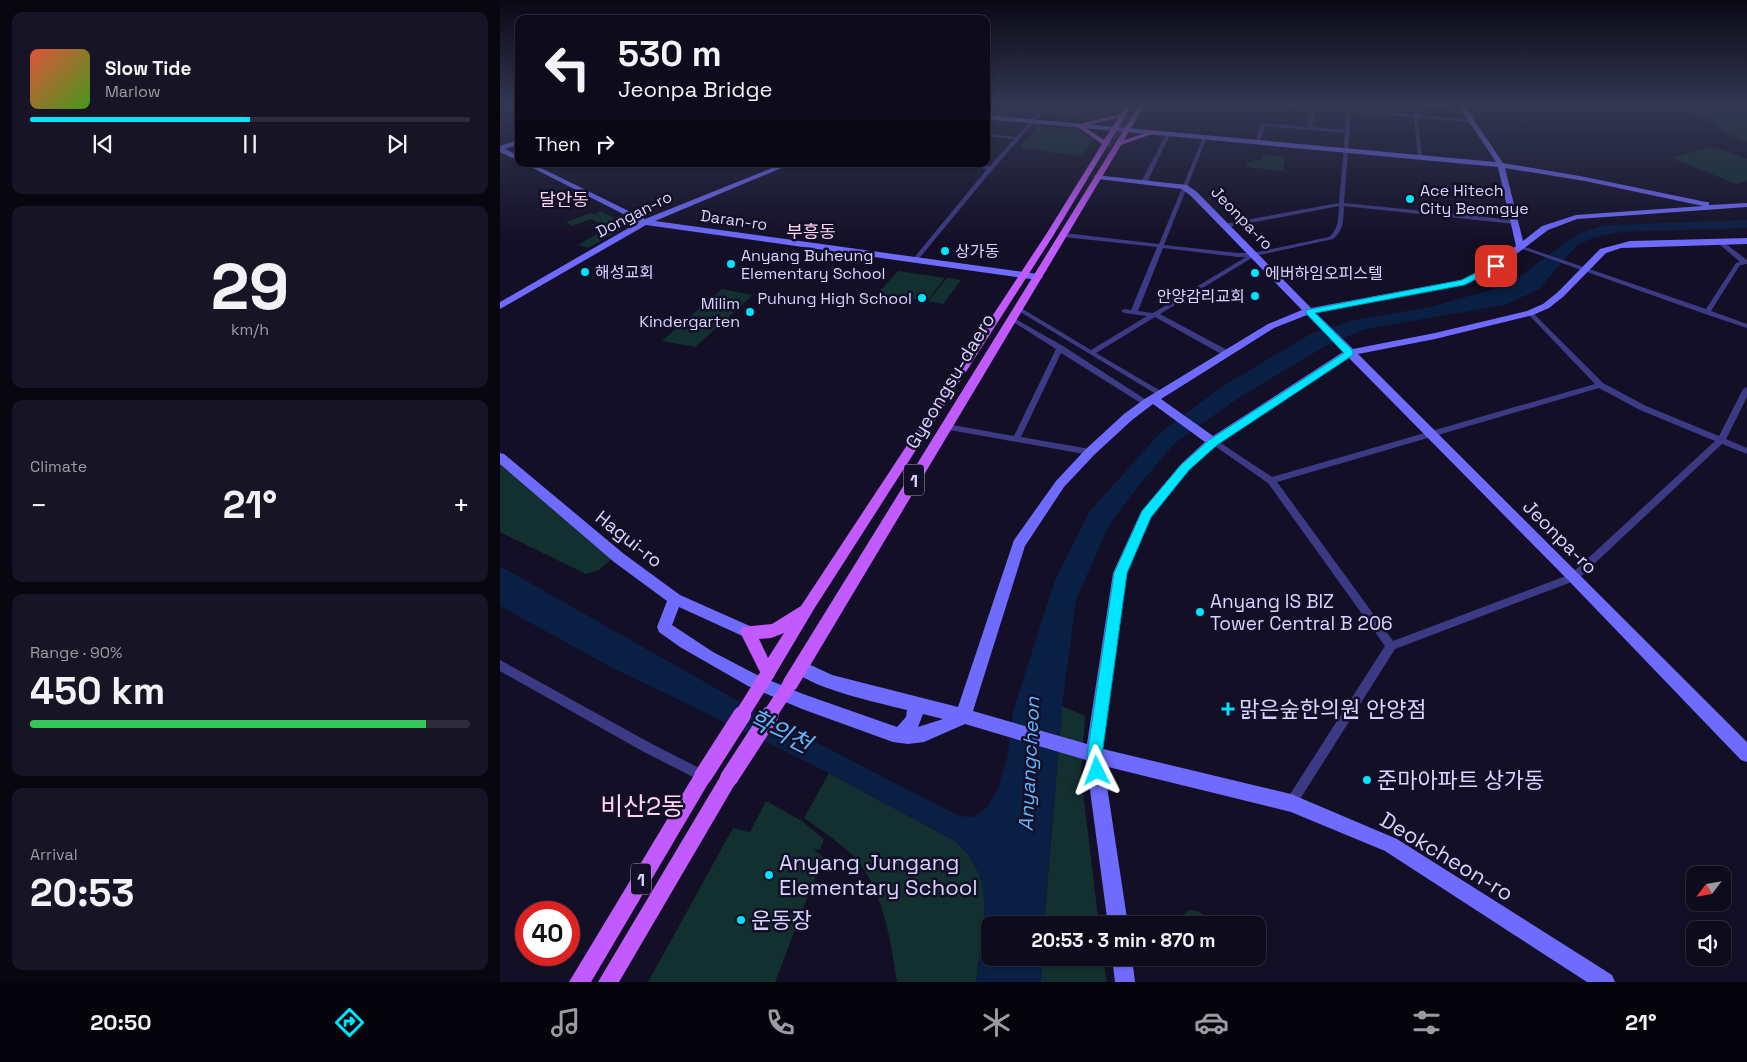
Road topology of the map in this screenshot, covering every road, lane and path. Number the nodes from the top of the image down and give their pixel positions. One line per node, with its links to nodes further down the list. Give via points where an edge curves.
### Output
1 (1346, 150): 22 (street)
2 (503, 151): 12 (street)
3 (1006, 151): 18 (street)
4 (1108, 151): 29 (main road, Gyeongsu-daero / 1)
5 (1108, 151): 38 (main road, Gyeongsu-daero / 1)
6 (1109, 151): 19 (main road, Gyeongsu-daero)
7 (1160, 151): 20 (street)
8 (1199, 151): 21 (street)
9 (1354, 151): 13 (street)
10 (1419, 151): 13 (street)
11 (1490, 151): 14 (street)
12 (515, 157)
13 (1420, 158): 14 (street)
14 (1500, 165): 24 (street, via 1585,178); 27 (street)
15 (534, 167): 26 (street, Daran-ro)
16 (781, 167): 26 (street, Dongan-ro)
17 (980, 167): 18 (street)
18 (991, 168): 35 (street)
19 (1098, 177): 20 (street, Jeonpa-ro); 29 (main road, Gyeongsu-daero)
20 (1144, 182): 21 (street, Jeonpa-ro)
21 (1184, 187): 28 (street, Jeonpa-ro); 32 (street)
22 (1342, 204): 27 (street); 28 (street); 34 (street, via 1340,226 1331,238)
23 (1747, 205): 24 (street)
24 (1722, 208): 25 (street); 33 (street, via 1576,217 1545,228)
25 (1747, 214)
26 (645, 222): 35 (street, Daran-ro); 40 (street, Dongan-ro)
27 (1514, 222): 33 (street)
28 (1224, 226): 34 (street, Jeonpa-ro)
29 (1066, 232): 32 (street); 39 (main road, Gyeongsu-daero / 1)
30 (1747, 241): 31 (street)
31 (1720, 242): 36 (street); 37 (street, via 1619,246 1603,251)
32 (1160, 245): 34 (street); 42 (street)
33 (1520, 247): 37 (street); 43 (street, via 1496,266 1464,282)
34 (1253, 255): 43 (street, Jeonpa-ro); 47 (street)
35 (914, 260): 38 (street, Daran-ro)
36 (1745, 262): 45 (street, via 1738,264)
37 (1581, 269): 44 (street, via 1561,294); 45 (street)
38 (1023, 275): 39 (street, Daran-ro); 67 (main road, Gyeongsu-daero / 1)
39 (1038, 277): 46 (main road, Gyeongsu-daero / 1)
40 (500, 306)
41 (1124, 311): 42 (street)
42 (1134, 312): 47 (street)
43 (1311, 313): 50 (street, Jeonpa-ro); 52 (street, via 1270,326)
44 (1530, 313): 50 (street, via 1435,336); 53 (street)
45 (1707, 313): 48 (street)
46 (1016, 314): 49 (street); 51 (street); 56 (main road, Gyeongsu-daero / 1)
47 (1156, 315): 51 (street); 52 (street)
48 (1747, 326)
49 (1060, 348): 55 (street); 58 (street)
50 (1347, 351): 57 (street, Jeonpa-ro); 60 (street)
51 (1092, 352): 55 (street)
52 (1226, 353): 55 (street)
53 (1600, 385): 57 (street); 59 (street, via 1642,408)
54 (1747, 389): 59 (street)
55 (1154, 399): 60 (street); 62 (street, via 1128,417)
56 (947, 427): 58 (street); 71 (main road, Gyeongsu-daero / 1)
57 (1431, 435): 64 (street); 65 (street, Jeonpa-ro)
58 (1017, 438): 62 (street)
59 (1721, 440): 61 (street); 65 (street)
60 (1213, 442): 64 (street); 76 (street, via 1185,467 1146,515 1120,573)
61 (1747, 451)
62 (1090, 452): 74 (street, via 1060,484 1019,544)
63 (500, 457): 66 (street, Hagui-ro, via 612,552)
64 (1271, 481): 69 (street)
65 (1574, 577): 69 (street); 77 (street, Jeonpa-ro)
66 (675, 599): 68 (street, Hagui-ro); 75 (street, via 664,627 691,649 806,704)
67 (809, 605): 68 (main road, via 775,632); 72 (main road, Gyeongsu-daero / 1)
68 (747, 632): 72 (main road)
69 (1391, 646): 79 (street)
70 (500, 665): 78 (street)
71 (800, 667): 73 (street, via 829,682); 83 (main road, Gyeongsu-daero / 1, bridge, via 729,778)
72 (768, 673): 78 (main road, 1, bridge)
73 (915, 704): 74 (street); 75 (street, via 912,725)
74 (971, 718): 75 (street, via 931,733); 76 (street, Deokcheon-ro)
75 (900, 735)
76 (1087, 752): 79 (street, Deokcheon-ro); 80 (street)
77 (1747, 754)
78 (703, 776): 82 (main road, 1)
79 (1291, 803): 85 (street, Deokcheon-ro, via 1391,845)
80 (1116, 916)
81 (1123, 966): 84 (street)
82 (579, 982)
83 (608, 982)
84 (1125, 982)
85 (1605, 982)

